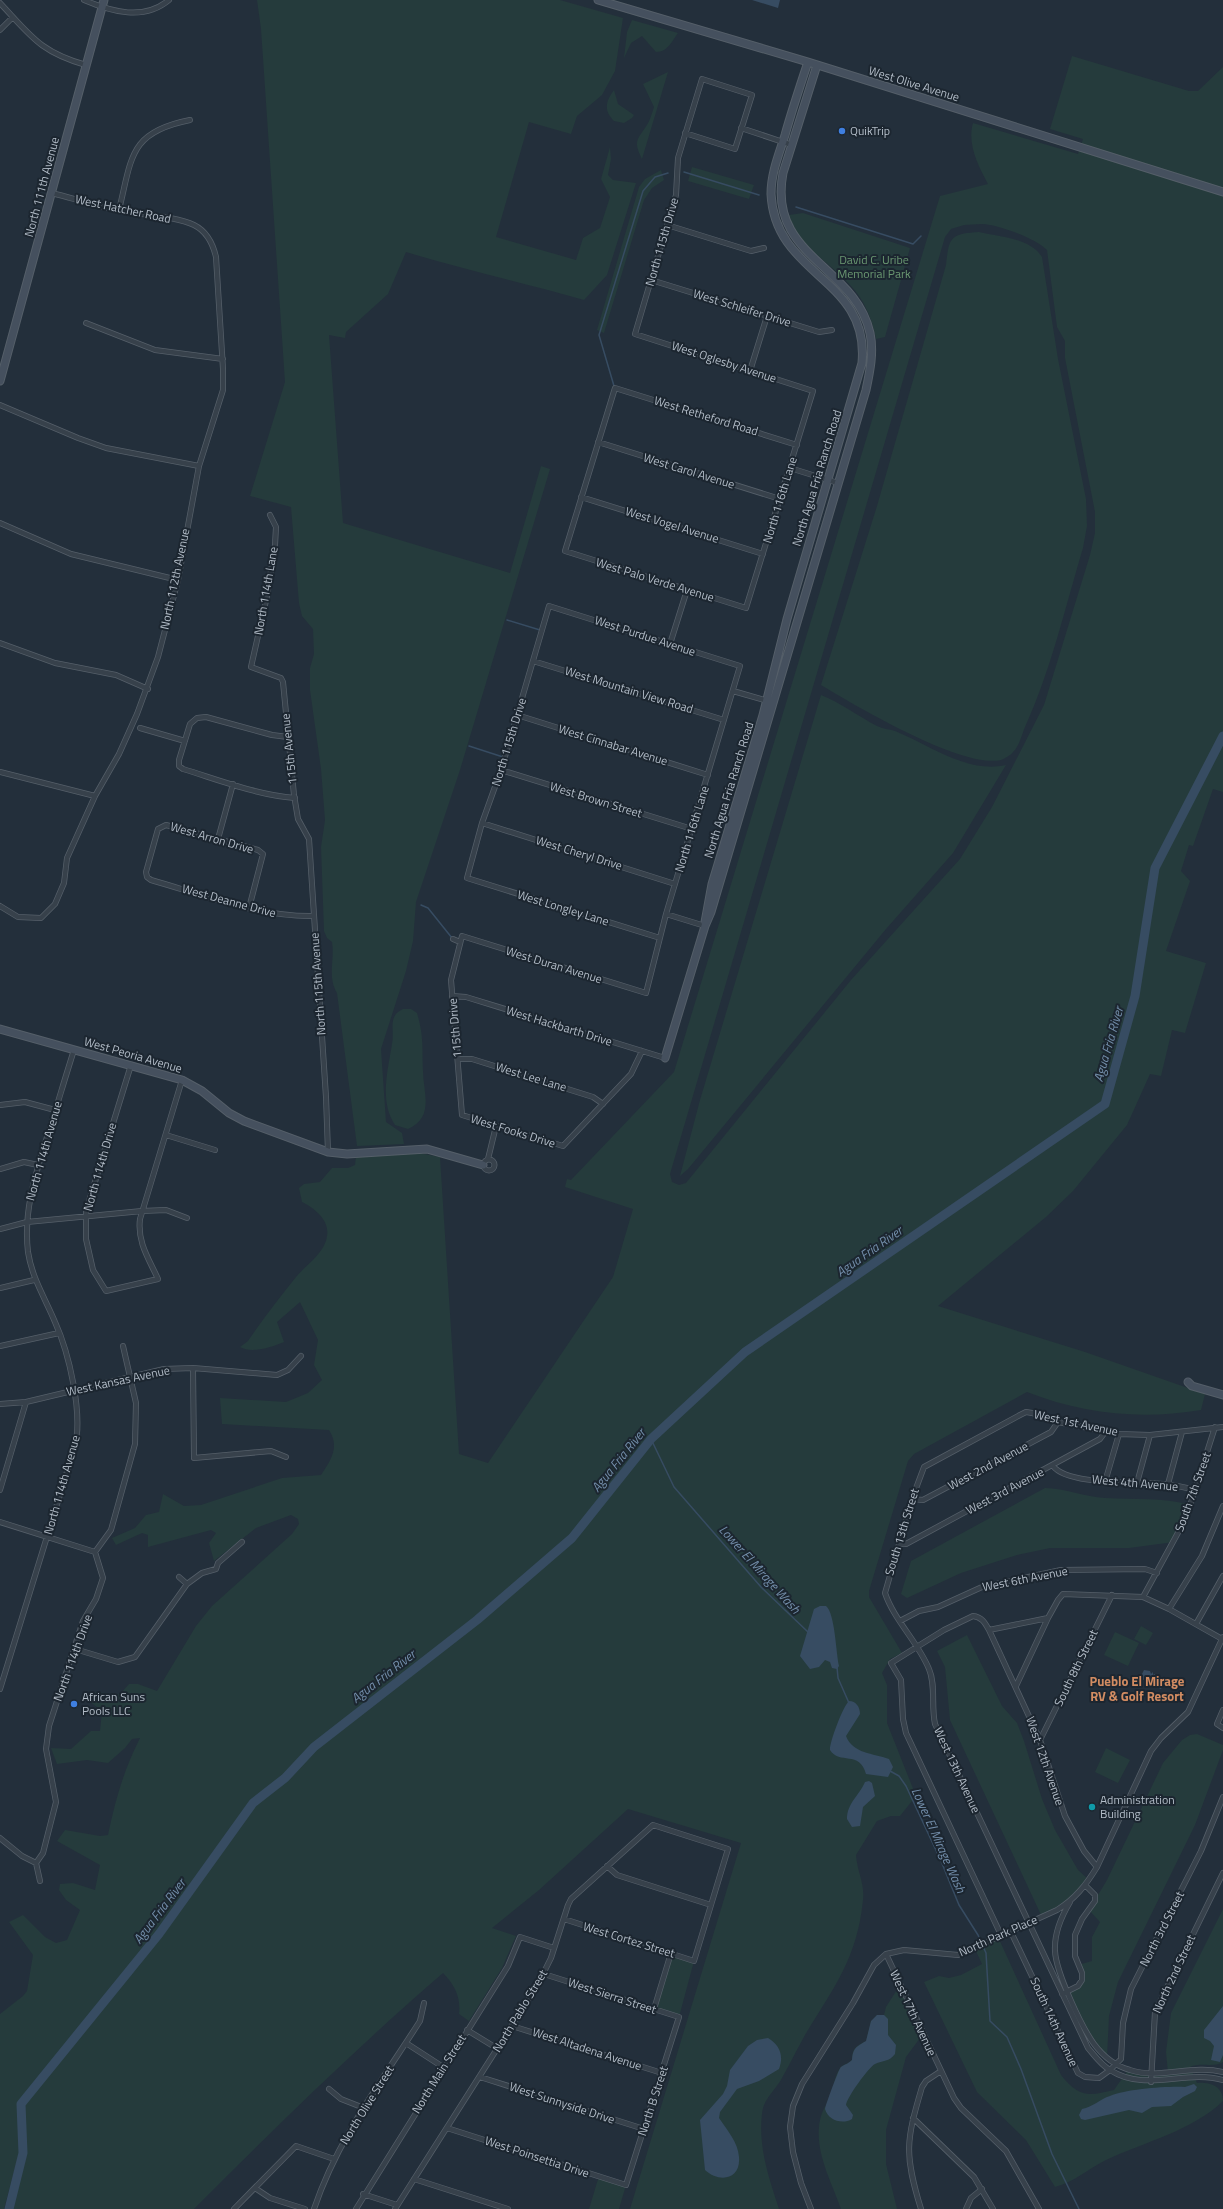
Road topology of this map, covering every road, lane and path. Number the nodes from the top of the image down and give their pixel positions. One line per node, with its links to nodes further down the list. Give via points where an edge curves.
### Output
1 (84, 0): 5 (street)
2 (169, 0): 5 (street, via 144,12 119,12)
3 (598, 0): 8 (street, West Olive Avenue)
4 (0, 3): 6 (street)
5 (103, 3): 9 (street, North 111th Avenue)
6 (13, 17): 7 (street); 9 (street, via 47,50)
7 (0, 30)
8 (808, 62): 10 (street, West Olive Avenue); 14 (street, North Agua Fria Ranch Road)
9 (86, 65): 17 (street, North 111th Avenue)
10 (817, 65): 15 (street, North Agua Fria Ranch Road); 16 (street, West Olive Avenue)
11 (190, 120): 18 (street, via 167,125 151,133 136,149)
12 (741, 128): 13 (street, via 735,149); 13 (street, North 115th Drive, via 752,95 702,79); 14 (street)
13 (685, 133): 21 (street, North 115th Drive, via 678,158 676,195)
14 (782, 142): 15 (street); 22 (street, North Agua Fria Ranch Road, via 771,186)
15 (792, 145): 19 (street, North Agua Fria Ranch Road, via 781,188)
16 (1223, 192)
17 (52, 193): 18 (street, West Hatcher Road); 31 (street, North 111th Avenue)
18 (119, 210): 20 (street, West Hatcher Road)
19 (787, 223): 22 (street); 39 (street, North Agua Fria Ranch Road, via 800,246 852,295 863,312 870,334 870,371)
20 (194, 225): 29 (street, North 112th Avenue, via 210,240 214,250)
21 (667, 225): 23 (street, via 751,251); 24 (street, North 115th Drive)
22 (778, 226): 38 (street, North Agua Fria Ranch Road, via 793,252 849,306 858,321 862,338 861,372)
23 (764, 248)
24 (651, 280): 25 (street, West Schleifer Drive); 28 (street, North 115th Drive)
25 (767, 316): 27 (street, West Schleifer Drive, via 819,332); 30 (street)
26 (86, 323): 29 (street, via 155,350)
27 (832, 330)
28 (635, 334): 30 (street, West Oglesby Avenue)
29 (223, 359): 36 (street, North 112th Avenue, via 223,390)
30 (750, 371): 32 (street, West Oglesby Avenue)
31 (0, 381)
32 (813, 391): 35 (street, North 116th Lane)
33 (0, 404): 36 (street, via 106,448)
34 (598, 442): 35 (street, West Retheford Road, via 615,388); 40 (street); 41 (street, West Carol Avenue)
35 (797, 445): 37 (street, North 116th Lane)
36 (199, 466): 45 (street, North 112th Avenue)
37 (790, 468): 38 (street); 41 (street, North 116th Lane)
38 (828, 480): 39 (street); 56 (street, North Agua Fria Ranch Road, via 785,625)
39 (838, 483): 56 (street, North Agua Fria Ranch Road)
40 (581, 497): 44 (street, West Vogel Avenue); 46 (street, West Palo Verde Avenue, via 565,551)
41 (780, 499): 44 (street, North 116th Lane)
42 (270, 515): 53 (street, North 114th Lane, via 276,527 275,545 251,667)
43 (0, 523): 45 (street, via 71,554)
44 (763, 554): 48 (street, North 116th Lane)
45 (178, 580): 54 (street, North 112th Avenue)
46 (687, 590): 48 (street, West Palo Verde Avenue); 50 (street)
47 (550, 606): 50 (street, West Purdue Avenue); 51 (street, North 115th Drive)
48 (746, 608)
49 (0, 642): 54 (street, via 55,663 116,675)
50 (670, 644): 52 (street, West Purdue Avenue)
51 (533, 661): 57 (street, North 115th Drive); 58 (street, West Mountain View Road)
52 (740, 666): 55 (street, North 116th Lane)
53 (281, 678): 60 (street, 115th Avenue)
54 (148, 689): 66 (street, North 112th Avenue, via 120,754)
55 (733, 691): 56 (street); 58 (street, North 116th Lane)
56 (770, 702): 79 (street, North Agua Fria Ranch Road, via 712,884)
57 (517, 715): 62 (street, North 115th Drive); 64 (street, West Cinnabar Avenue)
58 (724, 720): 64 (street, North 116th Lane)
59 (140, 728): 61 (street)
60 (288, 737): 61 (street, via 206,717 196,718 190,724); 67 (street, 115th Avenue)
61 (185, 741): 65 (street, via 179,766)
62 (501, 770): 69 (street, North 115th Drive); 70 (street, West Brown Street)
63 (0, 772): 66 (street)
64 (708, 775): 70 (street, North 116th Lane)
65 (234, 784): 67 (street); 71 (street)
66 (95, 796): 75 (street, North 112th Avenue, via 67,858 64,883 56,904 41,918 18,917)
67 (295, 798): 68 (street, 115th Avenue)
68 (298, 819): 78 (street, North 115th Avenue, via 309,839)
69 (482, 823): 73 (street, North 115th Drive); 74 (street, West Cheryl Drive)
70 (692, 830): 74 (street, North 116th Lane)
71 (218, 839): 72 (street, West Arron Drive, via 166,824 161,825 158,828); 76 (street, West Arron Drive, via 258,850 263,854)
72 (147, 877): 76 (street, West Deanne Drive)
73 (466, 878): 81 (street, West Longley Lane)
74 (676, 884): 77 (street, North 116th Lane)
75 (0, 906)
76 (249, 908): 78 (street, West Deanne Drive, via 289,916)
77 (666, 914): 79 (street); 81 (street, North 116th Lane)
78 (314, 916): 100 (street, North 115th Avenue)
79 (705, 926): 89 (street, North Agua Fria Ranch Road)
80 (462, 936): 83 (street, 115th Drive); 84 (street, West Duran Avenue)
81 (660, 938): 84 (street, North 116th Lane)
82 (453, 939): 83 (street)
83 (460, 942): 85 (street, 115th Drive, via 452,973)
84 (646, 993)
85 (452, 996): 88 (street, West Hackbarth Drive, via 466,997); 90 (street, 115th Drive)
86 (0, 1029): 87 (street, West Peoria Avenue)
87 (74, 1050): 91 (street, West Peoria Avenue); 95 (street, North 114th Avenue)
88 (642, 1051): 89 (street, West Hackbarth Drive); 93 (street, via 631,1074)
89 (665, 1058)
90 (458, 1059): 93 (street, West Lee Lane, via 472,1059 593,1097); 96 (street, 115th Drive)
91 (131, 1065): 92 (street, West Peoria Avenue); 105 (street, North 114th Drive)
92 (182, 1080): 98 (street); 100 (street, West Peoria Avenue, via 244,1121)
93 (603, 1104): 97 (street, West Fooks Drive, via 563,1146)
94 (0, 1105): 95 (street, via 25,1102)
95 (55, 1110): 102 (street, North 114th Avenue)
96 (462, 1115): 97 (street, West Fooks Drive)
97 (496, 1126): 101 (street)
98 (166, 1135): 99 (street); 104 (street)
99 (215, 1150)
100 (328, 1152): 101 (street, West Peoria Avenue, via 347,1154 427,1149)
101 (485, 1162)
102 (38, 1165): 103 (street, via 24,1162); 107 (street, North 114th Avenue, via 29,1196)
103 (0, 1170)
104 (142, 1211): 105 (street); 105 (street, North 114th Drive, via 138,1230 141,1243 158,1279 106,1291 94,1270 86,1239); 106 (street, via 166,1210)
105 (86, 1216): 107 (street)
106 (187, 1218)
107 (26, 1222): 108 (street); 109 (street, North 114th Avenue, via 28,1252)
108 (0, 1229)
109 (34, 1280): 110 (street); 111 (street, North 114th Avenue)
110 (0, 1288)
111 (60, 1333): 112 (street); 118 (street, North 114th Avenue)
112 (0, 1346)
113 (123, 1346): 116 (street)
114 (301, 1356): 115 (street, West Kansas Avenue, via 288,1370 277,1375)
115 (193, 1368): 116 (street, West Kansas Avenue, via 164,1369); 129 (street, via 194,1458 271,1451)
116 (131, 1377): 118 (street, West Kansas Avenue); 143 (street, via 137,1419 134,1454 111,1530)
117 (1188, 1382): 119 (street, via 1192,1386)
118 (73, 1389): 120 (street, West Kansas Avenue); 140 (street, North 114th Avenue, via 78,1412 77,1438)
119 (1223, 1395)
120 (26, 1402): 121 (street, West Kansas Avenue); 135 (street)
121 (0, 1404)
122 (1058, 1422): 125 (street, West 1st Avenue); 131 (street, West 1st Avenue, via 1026,1412 941,1457 924,1467); 137 (street, West 2nd Avenue, via 1051,1432 923,1500)
123 (1215, 1427): 124 (street, West 1st Avenue); 126 (street, West 1st Avenue); 136 (street, South 7th Street)
124 (1223, 1427)
125 (1106, 1431): 127 (street, West 1st Avenue); 130 (street, West 3rd Avenue, via 1100,1440)
126 (1182, 1432): 128 (street, West 1st Avenue); 134 (street)
127 (1119, 1434): 128 (street, West 1st Avenue); 132 (street)
128 (1150, 1435): 133 (street)
129 (286, 1457)
130 (1053, 1466): 132 (street, West 4th Avenue, via 1064,1473); 142 (street, West 3rd Avenue, via 906,1544)
131 (921, 1472): 137 (street, South 13th Street)
132 (1105, 1482): 133 (street, West 4th Avenue)
133 (1137, 1483): 134 (street, West 4th Avenue)
134 (1168, 1484): 136 (street, West 4th Avenue)
135 (0, 1490)
136 (1196, 1490): 144 (street, South 7th Street, via 1180,1530)
137 (912, 1499): 142 (street, South 13th Street)
138 (1223, 1506): 151 (street, via 1202,1556)
139 (0, 1522): 140 (street)
140 (47, 1537): 143 (street); 160 (street, North 114th Avenue)
141 (242, 1542): 147 (street, via 218,1563 216,1569 202,1573)
142 (899, 1543): 148 (street, South 13th Street)
143 (94, 1552): 158 (street, North 114th Drive, via 103,1578 96,1599 83,1621)
144 (1157, 1573): 150 (street, South 7th Street); 153 (street, West 6th Avenue, via 1145,1569 1061,1570 982,1587)
145 (1223, 1576): 154 (street)
146 (179, 1577): 147 (street)
147 (187, 1584): 158 (street, via 135,1657 118,1662)
148 (885, 1593): 153 (street, West 13th Avenue)
149 (1112, 1595): 150 (street); 152 (street, via 1063,1594); 163 (street, South 8th Street)
150 (1143, 1597): 151 (street)
151 (1169, 1609): 154 (street)
152 (1048, 1618): 155 (street); 159 (street)
153 (900, 1621): 157 (street, West 13th Avenue)
154 (1196, 1624): 156 (street)
155 (989, 1630): 157 (street, West 12th Avenue, via 979,1616 973,1616); 159 (street, West 12th Avenue)
156 (1223, 1638): 168 (street, North Park Place, via 1188,1712 1155,1745)
157 (916, 1646): 175 (street, West 13th Avenue, via 930,1671 935,1724); 177 (street, via 891,1662 901,1680 906,1732)
158 (75, 1648): 166 (street, North 114th Drive, via 49,1726 46,1749 56,1802 43,1853)
159 (1016, 1686): 163 (street, West 12th Avenue)
160 (0, 1689)
161 (1223, 1710): 162 (street, via 1217,1724)
162 (1223, 1728)
163 (1040, 1740): 168 (street, West 12th Avenue, via 1065,1816 1084,1851)
164 (1223, 1797): 191 (street, North 3rd Street, via 1201,1851 1131,1990 1124,2018 1121,2059)
165 (0, 1838): 166 (street)
166 (36, 1864): 170 (street)
167 (607, 1866): 173 (street, via 617,1875); 173 (street, North Pablo Street, via 653,1825 728,1849); 174 (street, North Pablo Street, via 571,1899)
168 (1096, 1866): 171 (street, North Park Place)
169 (1223, 1873): 197 (street, North 2nd Street, via 1155,2012)
170 (40, 1881)
171 (1086, 1886): 172 (street, North Park Place); 182 (street, via 1095,1900 1075,1935 1074,1956 1083,1977 1078,1986)
172 (1072, 1899): 175 (street, North Park Place, via 1059,1909); 182 (street, via 1062,1915 1055,1940 1056,1960)
173 (711, 1905): 179 (street, West Cortez Street, via 694,1961)
174 (564, 1920): 178 (street, North Pablo Street); 179 (street, West Cortez Street)
175 (1029, 1923): 176 (street, North Park Place); 183 (street, West 13th Avenue)
176 (1011, 1932): 177 (street, North Park Place); 193 (street, South 14th Avenue, via 1078,2073 1085,2077 1099,2078)
177 (1001, 1936): 180 (street, North Park Place, via 958,1956 904,1950)
178 (554, 1948): 181 (street, North Pablo Street); 188 (street, North Main Street, via 520,1937 508,1966)
179 (671, 1953): 185 (street)
180 (886, 1954): 194 (street, West 17th Avenue); 218 (street, via 865,1978 853,2003 802,2084 793,2106 790,2127 793,2152)
181 (544, 1974): 185 (street, West Sierra Street); 187 (street, North Pablo Street)
182 (1068, 1990): 183 (street); 191 (street, via 1093,2043)
183 (1062, 1994): 193 (street, West 13th Avenue, via 1088,2048)
184 (424, 2003): 189 (street, North Olive Street, via 420,2021)
185 (654, 2009): 186 (street, West Sierra Street)
186 (680, 2017): 196 (street, North B Street)
187 (512, 2026): 190 (street, North Pablo Street); 196 (street, West Altadena Avenue)
188 (467, 2030): 190 (street); 192 (street, North Main Street)
189 (406, 2043): 192 (street); 202 (street, North Olive Street)
190 (498, 2049): 198 (street, North Pablo Street)
191 (1115, 2065): 193 (street, South 14th Avenue); 197 (street)
192 (443, 2067): 211 (street, North Main Street)
193 (1110, 2070): 200 (street, via 1134,2080)
194 (941, 2072): 203 (street, via 926,2080); 222 (street, West 17th Avenue, via 961,2108 1006,2152)
195 (1223, 2072): 197 (street, via 1194,2069)
196 (662, 2073): 205 (street, North B Street)
197 (1151, 2074): 200 (street, North 2nd Street)
198 (480, 2077): 204 (street, North Pablo Street); 205 (street, West Sunnyside Drive)
199 (1222, 2080): 200 (street, via 1196,2076)
200 (1151, 2082)
201 (329, 2089): 202 (street, via 341,2099)
202 (364, 2108): 206 (street, North Olive Street)
203 (913, 2118): 210 (street, via 974,2177); 219 (street, via 908,2155)
204 (447, 2128): 207 (street, North Pablo Street); 208 (street, West Poinsettia Drive)
205 (644, 2129): 208 (street, North B Street)
206 (334, 2159): 209 (street, via 296,2146); 215 (street, North Olive Street)
207 (414, 2179): 212 (street, North Pablo Street); 217 (street)
208 (626, 2185)
209 (255, 2188): 213 (street); 214 (street, via 270,2198)
210 (982, 2189): 220 (street, via 968,2203); 221 (street)
211 (363, 2194): 212 (street); 216 (street, North Main Street)
212 (396, 2207)
213 (234, 2209)
214 (305, 2209)
215 (314, 2209)
216 (356, 2209)
217 (508, 2209)
218 (811, 2209)
219 (921, 2209)
220 (966, 2209)
221 (993, 2209)
222 (1039, 2209)

